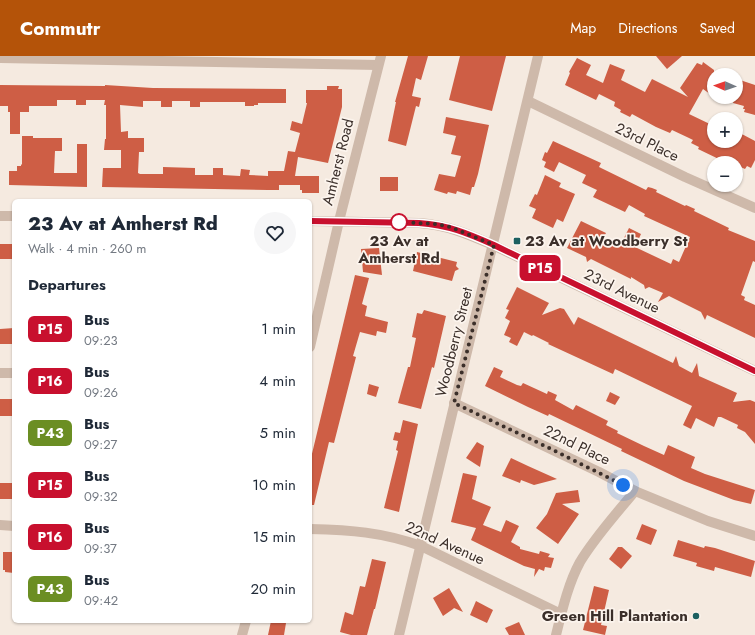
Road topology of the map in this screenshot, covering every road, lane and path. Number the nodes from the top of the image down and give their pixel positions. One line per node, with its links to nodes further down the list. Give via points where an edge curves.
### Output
1 (538, 56): 4 (street, Woodberry Street)
2 (0, 58): 3 (street)
3 (380, 61): 9 (street, Amherst Road)
4 (528, 101): 5 (street, 23rd Place); 10 (street, Woodberry Street)
5 (755, 208)
6 (0, 216): 7 (street)
7 (12, 216)
8 (312, 221): 9 (street, 23rd Avenue)
9 (339, 221): 10 (street, 23rd Avenue, via 436,224 465,232); 11 (street, Amherst Road)
10 (494, 245): 12 (street, 23rd Avenue); 15 (street, Woodberry Street)
11 (312, 337)
12 (755, 371)
13 (0, 373): 14 (street)
14 (12, 373)
15 (454, 403): 16 (street, 22nd Place); 21 (street, Woodberry Street)
16 (635, 491): 20 (street, 22nd Place, via 708,521); 22 (street, via 580,562)
17 (0, 525): 18 (street)
18 (12, 526)
19 (312, 529): 21 (street, 22nd Avenue, via 380,534)
20 (755, 536)
21 (421, 546): 22 (street, 22nd Avenue); 25 (street, Woodberry Street)
22 (561, 614): 26 (street)
23 (245, 623): 24 (street)
24 (242, 635)
25 (399, 635)
26 (556, 635)

